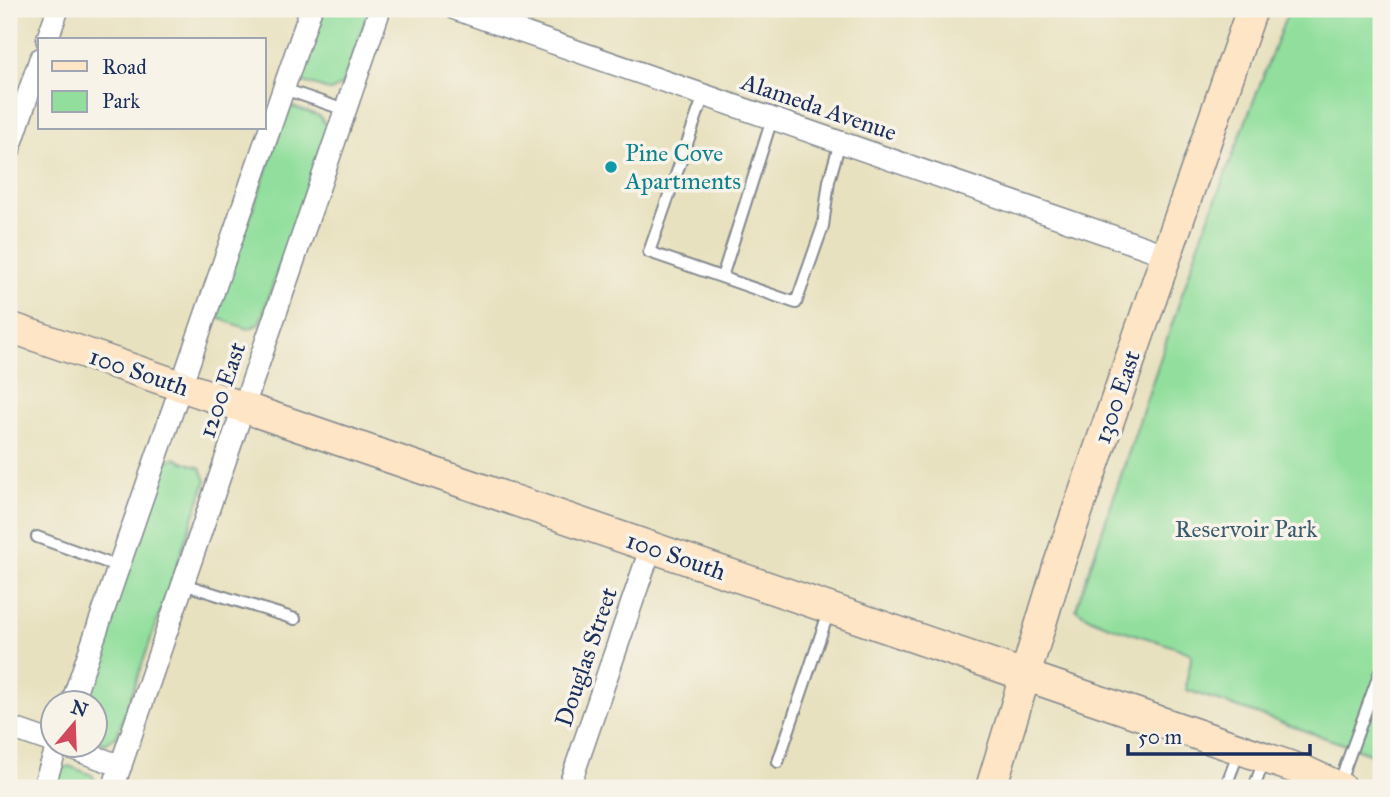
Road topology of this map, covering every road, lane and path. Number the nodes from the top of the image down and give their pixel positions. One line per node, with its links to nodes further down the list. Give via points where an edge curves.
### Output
1 (58, 9): 6 (street)
2 (311, 9): 8 (street, 1200 East)
3 (380, 9): 10 (street, 1200 East)
4 (455, 9): 9 (street, Alameda Avenue)
5 (1252, 9): 14 (main road, 1300 East)
6 (48, 38)
7 (38, 65): 13 (street)
8 (284, 89): 10 (lane); 17 (street, 1200 East)
9 (704, 95): 11 (street, Alameda Avenue); 15 (lane, via 649,252)
10 (345, 110): 18 (street, 1200 East)
11 (772, 118): 12 (street, Alameda Avenue); 15 (lane)
12 (841, 142): 14 (street, Alameda Avenue); 15 (lane, via 829,181 823,226 796,303)
13 (9, 151)
14 (1167, 255): 26 (main road, 1300 East, via 1058,567)
15 (722, 277)
16 (9, 327): 17 (main road, 100 South)
17 (181, 386): 18 (main road, 100 South); 21 (street, 1200 East)
18 (243, 408): 20 (main road, 100 South); 22 (street, 1200 East)
19 (37, 537): 21 (lane)
20 (651, 547): 23 (main road, 100 South); 35 (street, Douglas Street)
21 (119, 566): 27 (street, 1200 East)
22 (183, 584): 24 (lane); 34 (street, 1200 East)
23 (830, 608): 26 (main road, 100 South); 33 (lane)
24 (295, 619)
25 (1381, 668): 41 (lane)
26 (1025, 676): 30 (main road, 100 South); 38 (main road, 1300 East)
27 (77, 688)
28 (9, 727): 29 (street)
29 (38, 737)
30 (1253, 753): 39 (lane); 40 (lane); 41 (main road, 100 South)
31 (54, 758): 36 (street)
32 (100, 758): 34 (street)
33 (778, 762)
34 (121, 765): 37 (street, 1200 East)
35 (566, 786)
36 (43, 788)
37 (113, 788)
38 (991, 788)
39 (1224, 788)
40 (1254, 788)
41 (1339, 788)

